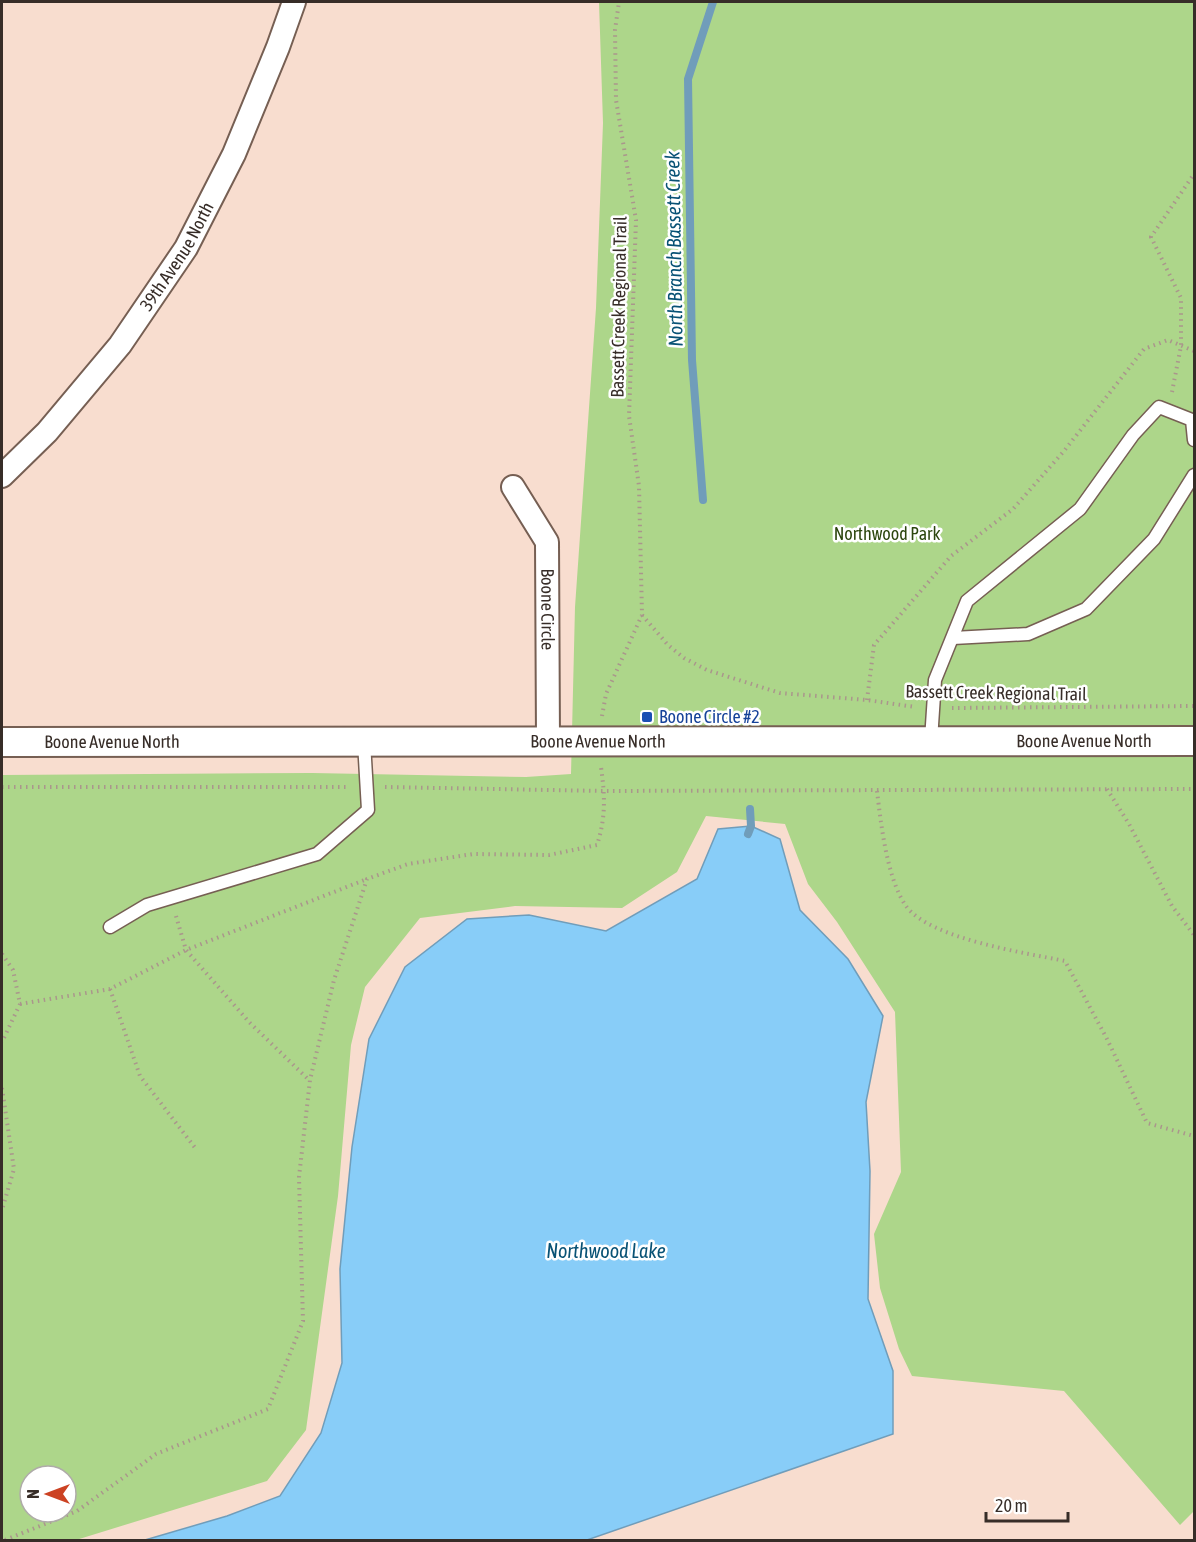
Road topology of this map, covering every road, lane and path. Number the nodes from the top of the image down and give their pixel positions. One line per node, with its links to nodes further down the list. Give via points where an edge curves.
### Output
1 (294, 2): 9 (street, 39th Avenue North, via 234,154 186,248 120,345 46,432)
2 (619, 2): 11 (path, Bassett Creek Regional Trail, via 615,30 616,100 636,220 629,416 639,486)
3 (1194, 174): 4 (path, via 1151,237 1181,298)
4 (1181, 346): 5 (path); 6 (path); 13 (path, via 1167,340 1144,349 1013,509 951,556 874,645)
5 (1194, 351)
6 (1168, 411): 7 (lane, via 1192,420); 12 (lane, via 1159,407 1133,435 1080,509 967,601)
7 (1194, 440)
8 (1194, 475): 12 (lane, via 1154,539 1086,609 1028,634)
9 (2, 476)
10 (513, 487): 17 (street, Boone Circle, via 547,542)
11 (642, 615): 13 (path, Bassett Creek Regional Trail, via 668,645 707,670 780,693); 18 (path, Bassett Creek Regional Trail, via 606,694)
12 (953, 638): 15 (lane, via 935,680)
13 (867, 700): 15 (path, Bassett Creek Regional Trail)
14 (1194, 706): 15 (path, Bassett Creek Regional Trail)
15 (933, 709): 19 (lane)
16 (364, 740): 17 (street, Boone Avenue North); 21 (street, Boone Avenue North); 23 (lane)
17 (548, 740): 18 (street, Boone Avenue North)
18 (597, 740): 19 (street, Boone Avenue North); 26 (path, Bassett Creek Regional Trail)
19 (932, 740): 20 (street, Boone Avenue North)
20 (1194, 741)
21 (2, 742)
22 (2, 787): 23 (path)
23 (367, 787): 26 (path); 29 (lane, via 368,810 317,854)
24 (1107, 789): 25 (path); 27 (path); 31 (path, via 1172,906)
25 (1194, 789)
26 (604, 790): 27 (path); 28 (path, Bassett Creek Regional Trail, via 604,824 597,845 549,855 473,854 408,864)
27 (877, 790): 39 (path, via 895,884 907,908 929,926 989,945 1065,961 1147,1123)
28 (367, 879): 32 (path); 37 (path, via 334,980)
29 (170, 898): 30 (lane, via 147,904); 32 (path)
30 (110, 927)
31 (1194, 935)
32 (186, 950): 34 (path); 37 (path, via 249,1022)
33 (2, 954): 35 (path, via 13,970)
34 (110, 989): 35 (path); 40 (path, via 140,1076)
35 (20, 1004): 36 (path)
36 (2, 1042)
37 (310, 1080): 42 (path, via 299,1177 303,1321 268,1409 156,1455 77,1511)
38 (2, 1088): 41 (path, via 14,1169)
39 (1194, 1136)
40 (196, 1149)
41 (2, 1209)
42 (5, 1540)

